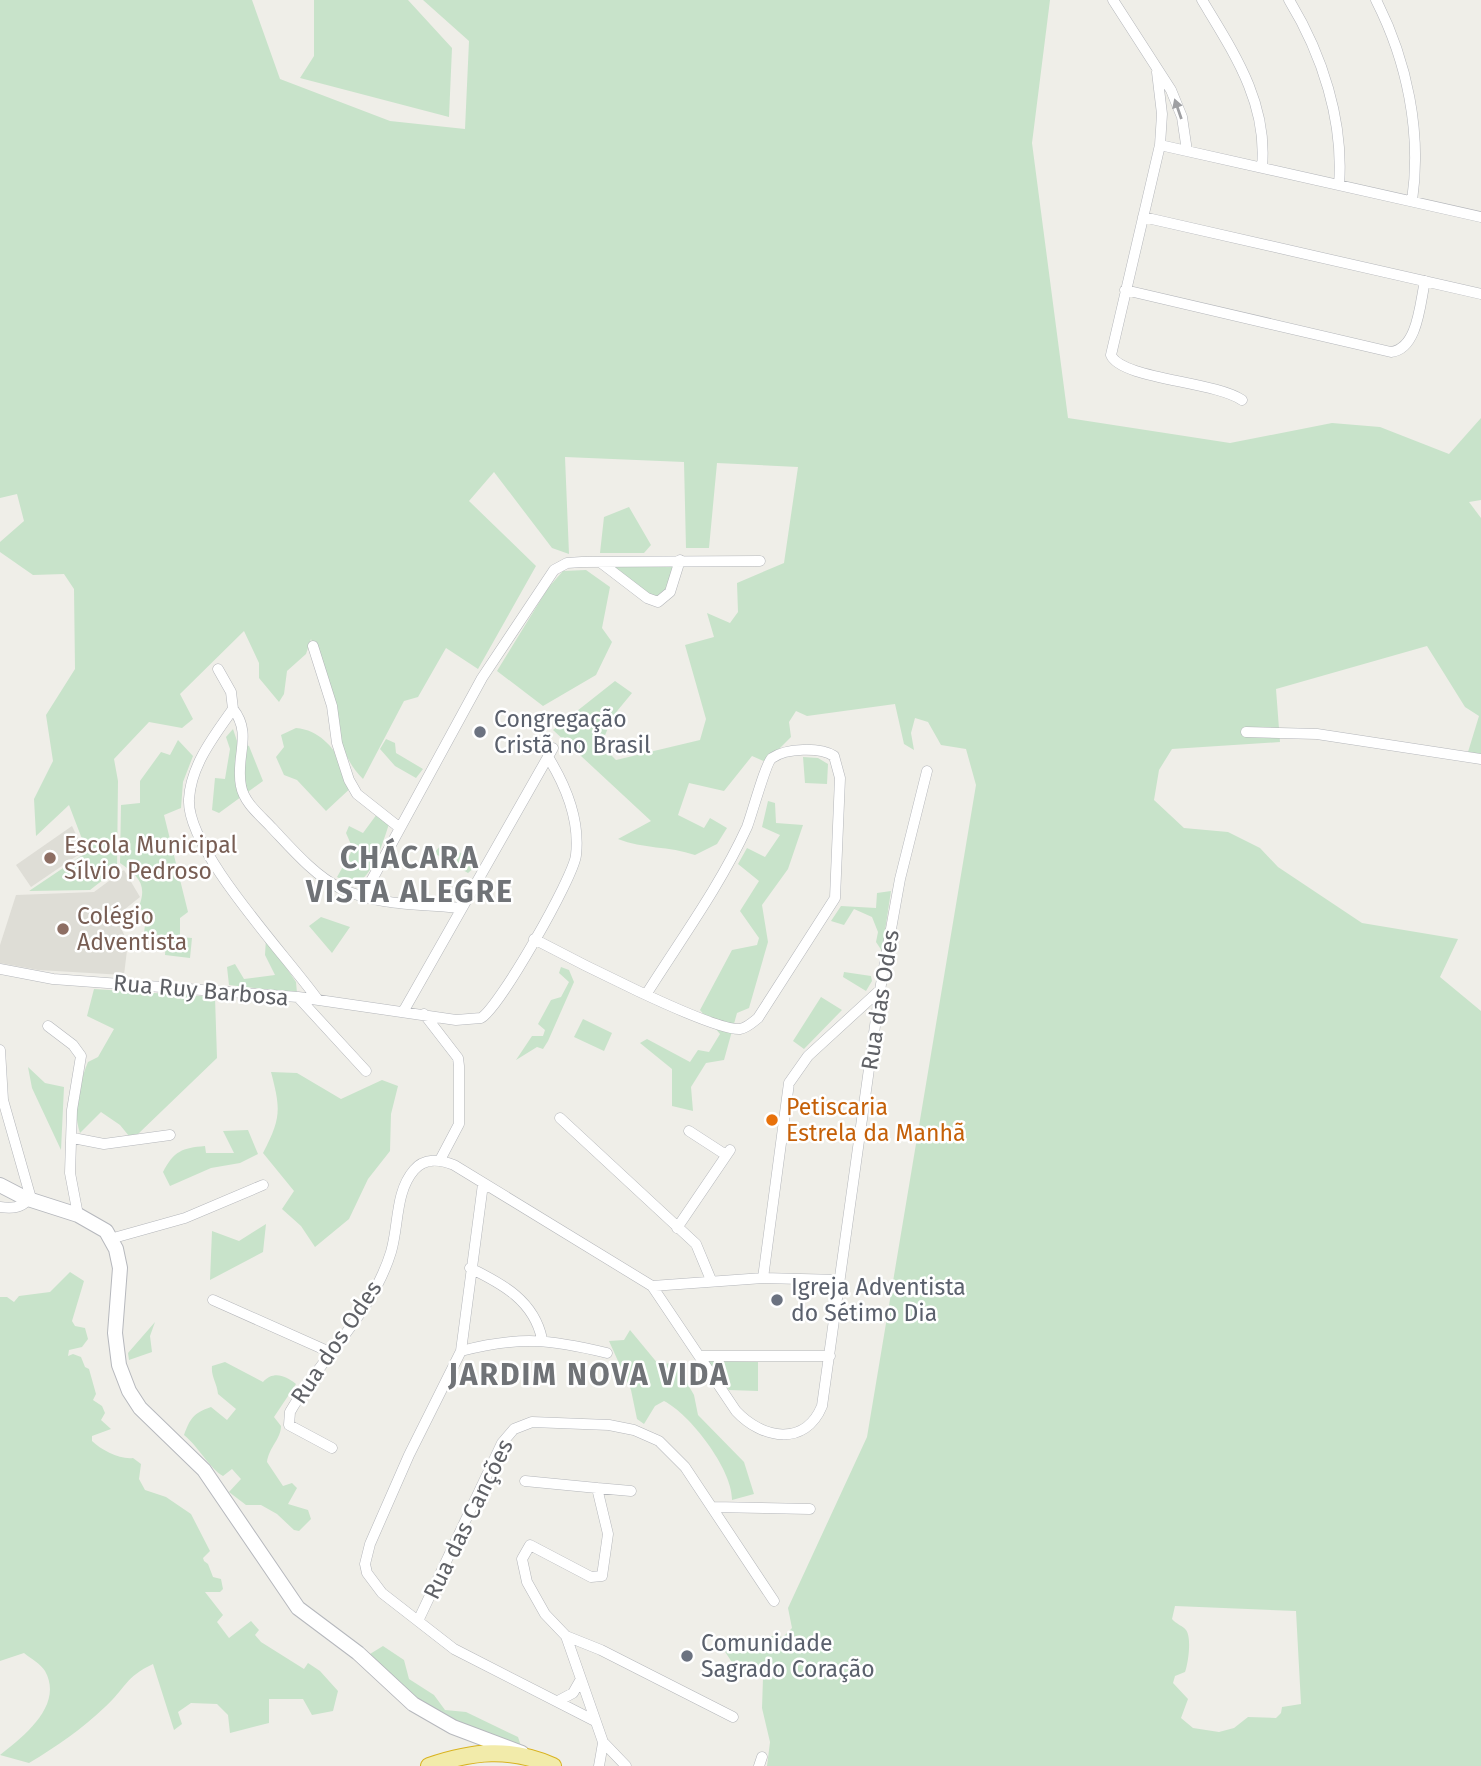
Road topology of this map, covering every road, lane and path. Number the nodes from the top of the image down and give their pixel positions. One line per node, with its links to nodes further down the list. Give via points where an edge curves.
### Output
1 (1113, 0): 5 (street)
2 (1202, 0): 8 (street, via 1252,90 1262,131)
3 (1289, 0): 9 (street, via 1313,46 1330,96)
4 (1376, 0): 10 (street, via 1396,47 1409,98 1415,154)
5 (1157, 72): 6 (street, via 1163,114); 7 (street, one-way to 5, via 1177,103)
6 (1160, 145): 7 (street); 12 (street)
7 (1187, 150): 8 (street)
8 (1262, 167): 9 (street)
9 (1339, 185): 10 (street)
10 (1412, 201): 11 (street)
11 (1481, 216)
12 (1143, 217): 13 (street); 14 (street)
13 (1425, 281): 14 (street, via 1410,341 1391,352); 15 (street)
14 (1125, 290): 16 (street, via 1110,351 1115,362 1123,368 1223,390)
15 (1481, 294)
16 (1241, 400)
17 (680, 560): 18 (street); 18 (street, via 670,592 658,602); 19 (street)
18 (600, 561): 26 (street, via 567,563 548,575 482,678)
19 (761, 561)
20 (313, 646): 26 (street, via 349,780 357,794)
21 (218, 669): 22 (street, via 232,692)
22 (233, 709): 27 (street, via 245,733 240,771 243,795 318,872 342,889); 34 (street, via 199,761 189,816 204,849)
23 (1246, 732): 24 (street, via 1317,734)
24 (1481, 759)
25 (927, 771): 31 (street, Rua das Odes, via 900,880)
26 (400, 828): 27 (street)
27 (363, 896): 28 (street)
28 (461, 908): 29 (street, Rua Ruy Barbosa, via 551,753 567,792 576,855); 35 (street)
29 (534, 939): 32 (street); 36 (street, Rua Ruy Barbosa, via 487,1014 465,1020)
30 (0, 969): 33 (street, Rua Ruy Barbosa, via 53,979)
31 (880, 990): 54 (street, via 808,1056 789,1083); 56 (street, Rua das Odes)
32 (647, 993): 32 (street, via 738,1029 758,1018 835,898 840,778 834,756 794,752 767,763 757,804 739,842)
33 (298, 997): 34 (street, Rua Ruy Barbosa); 39 (street)
34 (318, 1000): 35 (street, Rua Ruy Barbosa)
35 (403, 1012): 36 (street, Rua Ruy Barbosa)
36 (424, 1014): 44 (street, via 458,1058 459,1066 459,1124)
37 (48, 1026): 43 (street, via 81,1056 73,1094)
38 (0, 1050): 48 (street, via 3,1100)
39 (366, 1071)
40 (560, 1118): 51 (street)
41 (689, 1131): 51 (street, via 728,1152)
42 (170, 1135): 43 (street, via 104,1144)
43 (73, 1138): 50 (street, via 70,1173)
44 (440, 1160): 45 (street); 61 (street, Rua dos Odes, via 415,1167 405,1183 387,1262 357,1319)
45 (483, 1184): 53 (street); 57 (street, Rua das Odes)
46 (0, 1185): 48 (main road)
47 (263, 1185): 52 (street, via 185,1218)
48 (29, 1199): 49 (street, via 17,1207); 50 (main road)
49 (0, 1207)
50 (78, 1215): 52 (main road, via 99,1225)
51 (677, 1228): 55 (street, via 696,1244)
52 (110, 1239): 78 (main road, via 121,1268 115,1332 119,1365 140,1408 204,1470 298,1608 358,1653 413,1704)
53 (470, 1268): 59 (street, via 525,1303 538,1322); 60 (street)
54 (763, 1278): 55 (street); 56 (street)
55 (710, 1280): 57 (street)
56 (839, 1280): 64 (street, Rua das Odes)
57 (652, 1286): 63 (street, Rua das Odes)
58 (213, 1300): 61 (street)
59 (542, 1339): 60 (street, via 504,1341); 62 (street)
60 (461, 1351): 72 (street, via 409,1455 367,1556 372,1583)
61 (332, 1353): 65 (street, Rua dos Odes, via 294,1404 288,1422)
62 (607, 1353)
63 (700, 1356): 64 (street); 64 (street, Rua das Odes, via 743,1418 758,1430 776,1433 803,1431 813,1423 822,1406)
64 (830, 1356)
65 (332, 1448)
66 (525, 1481): 67 (street)
67 (597, 1488): 68 (street); 73 (street, via 608,1534 601,1578 530,1545 522,1559 527,1582 545,1614)
68 (631, 1491)
69 (713, 1507): 70 (street); 71 (street, Rua das Canções, via 734,1546); 72 (street, Rua das Canções, via 667,1447 643,1433 608,1425 521,1425 508,1434 497,1452)
70 (810, 1509)
71 (774, 1601)
72 (418, 1621): 75 (street, via 481,1665)
73 (566, 1636): 74 (street); 76 (street)
74 (580, 1679): 75 (street, via 573,1693); 77 (street)
75 (558, 1701): 77 (street)
76 (733, 1717)
77 (595, 1720): 79 (street)
78 (471, 1734): 80 (main road); 81 (main road)
79 (603, 1742): 85 (street); 86 (street)
80 (475, 1752): 81 (highway); 82 (highway)
81 (530, 1761): 83 (highway, via 487,1760); 84 (highway)
82 (429, 1766)
83 (454, 1766)
84 (553, 1766)
85 (600, 1766)
86 (626, 1766)

